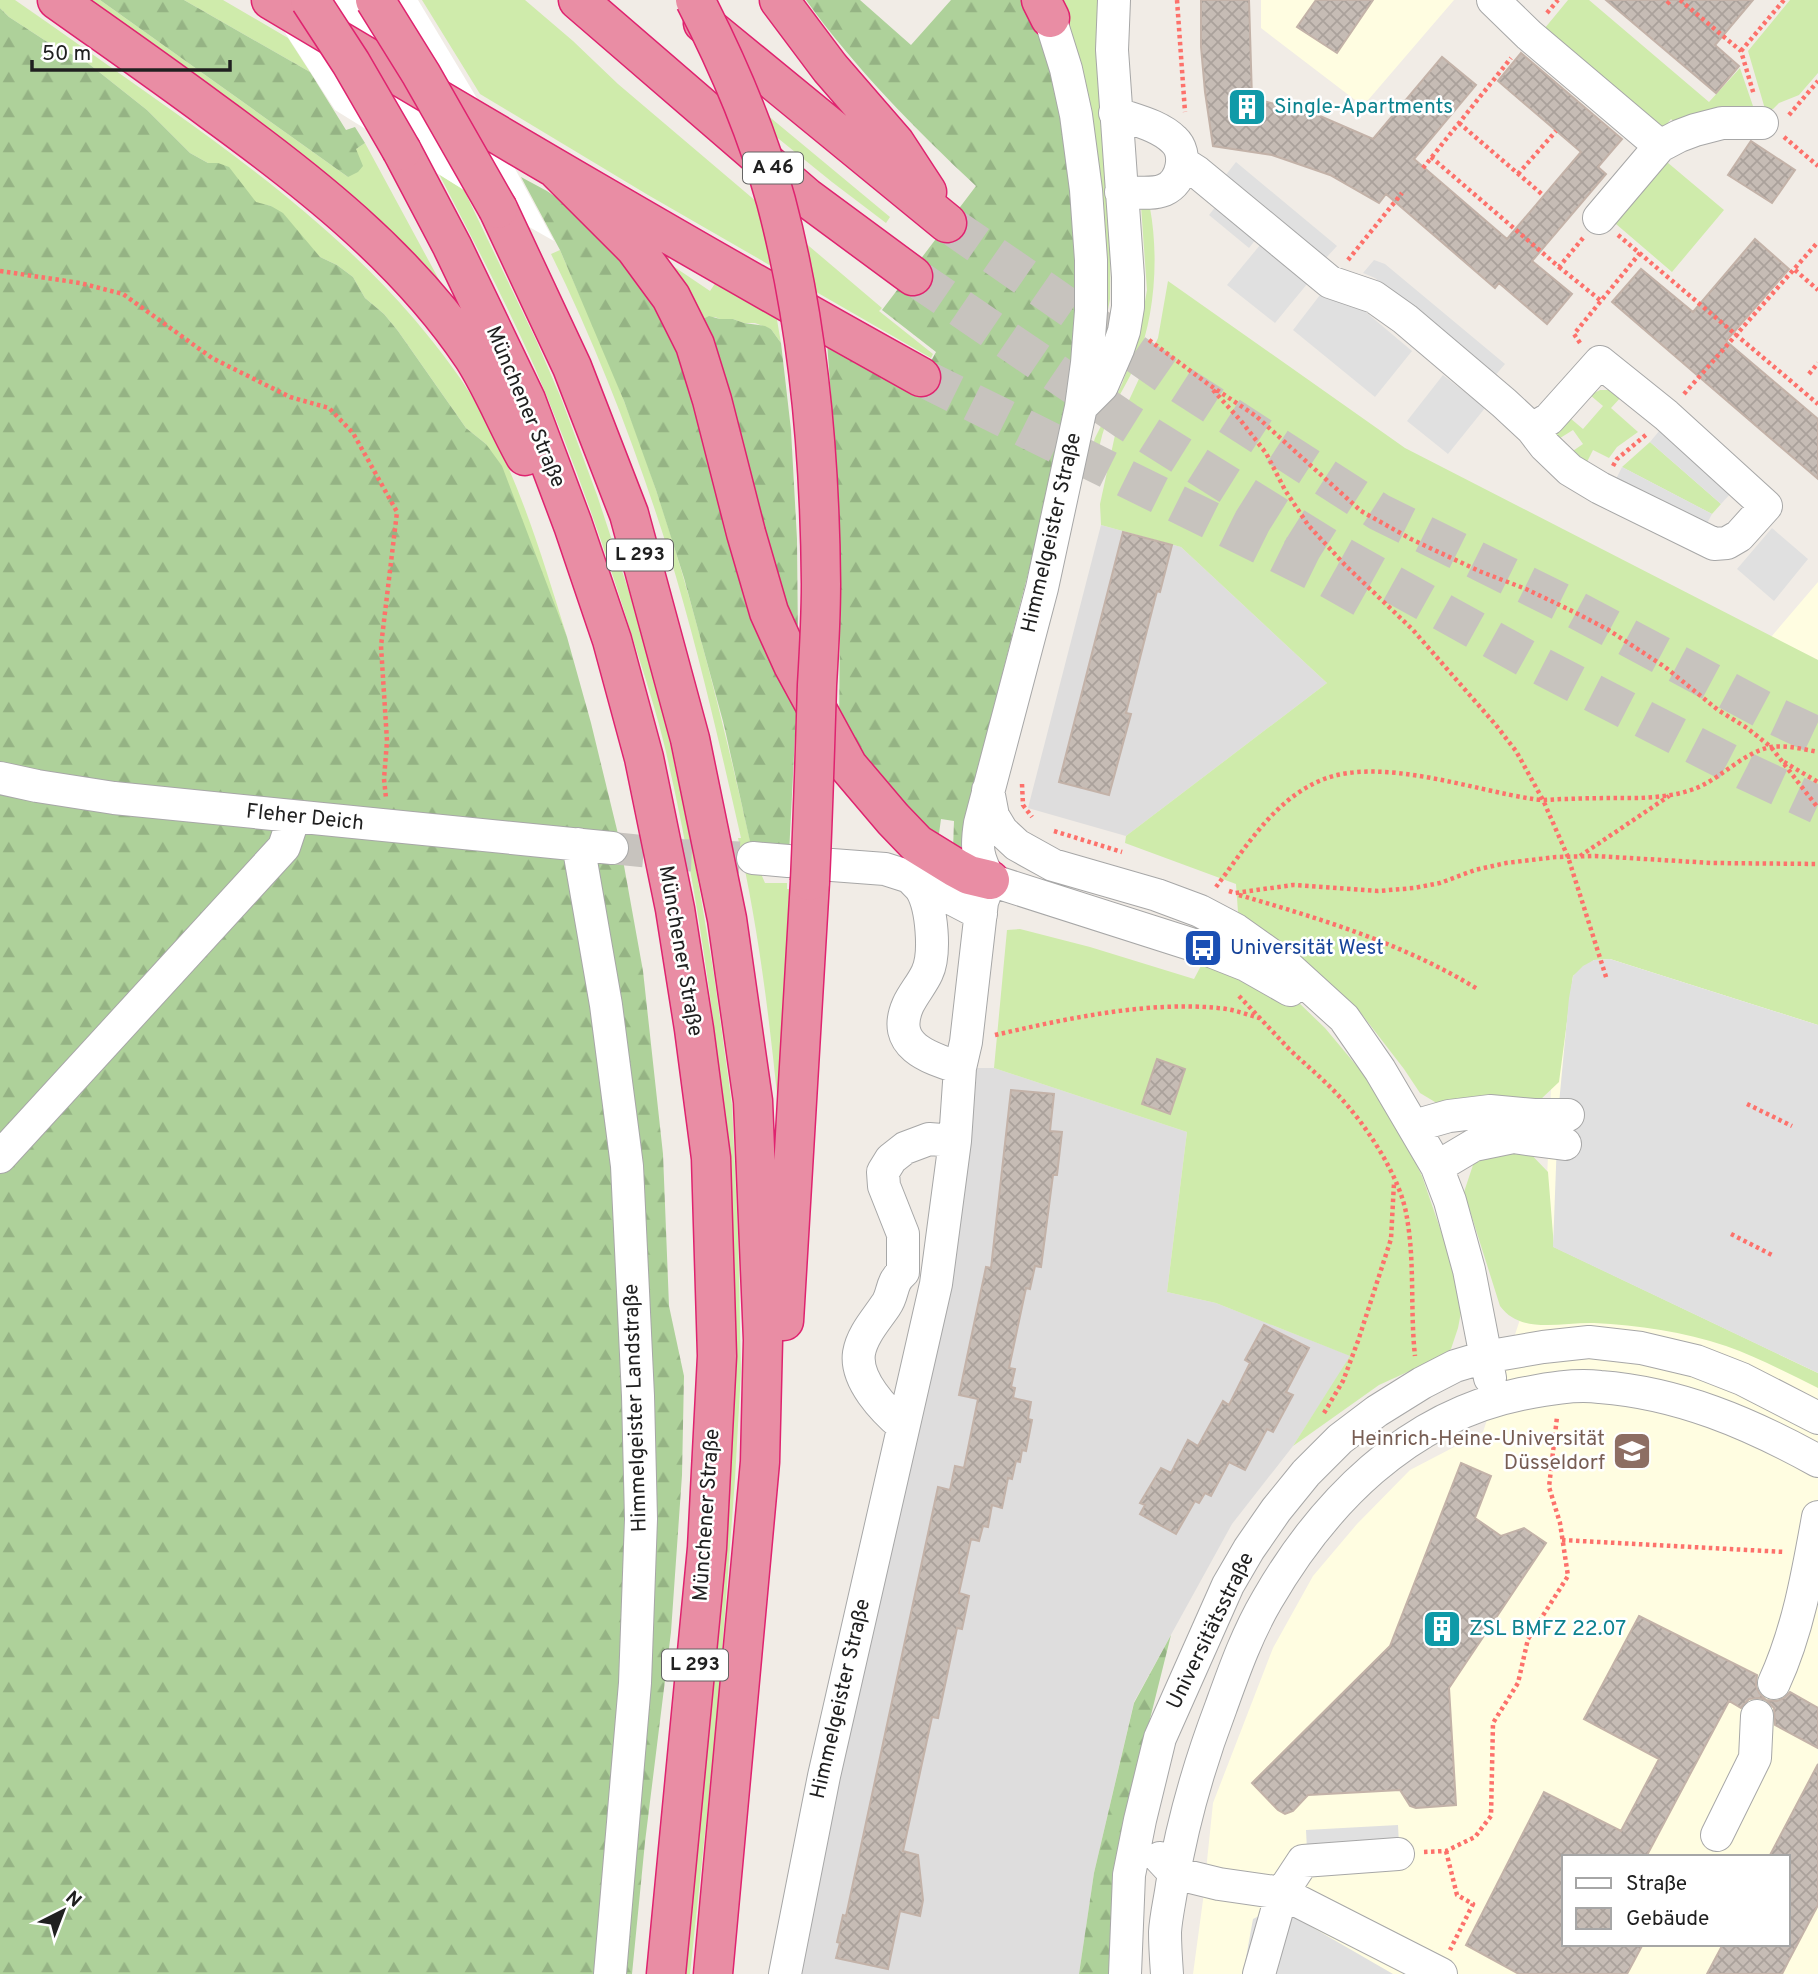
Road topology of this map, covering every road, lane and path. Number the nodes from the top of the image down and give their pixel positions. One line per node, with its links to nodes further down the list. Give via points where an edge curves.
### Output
1 (57, 0): 51 (highway, via 263,148 393,261 474,358 523,453)
2 (271, 0): 26 (highway)
3 (310, 0): 51 (highway, Münchener Straße / L 293, bridge, via 402,151 452,246 526,400)
4 (375, 0): 102 (highway, L 293, bridge, via 498,209 572,367 629,514 692,752 727,919 753,1101 763,1340)
5 (578, 0): 37 (highway, A 46, via 806,197)
6 (677, 0): 8 (highway, via 947,223 895,143)
7 (695, 0): 70 (highway, bridge, via 724,56 775,199 805,349 817,462 821,586)
8 (779, 0)
9 (1114, 0): 17 (street, Himmelgeister Straße)
10 (1493, 0): 14 (street)
11 (1681, 0): 15 (path)
12 (1784, 0): 15 (path)
13 (1046, 9): 49 (street, via 1066,69 1086,190 1091,311)
14 (1529, 35): 18 (path); 21 (street)
15 (1741, 51): 19 (path)
16 (1818, 81): 19 (path)
17 (1115, 113): 23 (street, via 1168,134 1177,142); 28 (street, Himmelgeister Straße)
18 (1458, 123): 22 (path); 27 (path)
19 (1769, 127): 21 (street, via 1721,123); 24 (path)
20 (1556, 131): 27 (path)
21 (1660, 146): 31 (street)
22 (1431, 157): 25 (path); 34 (path)
23 (1183, 163): 28 (street, via 1168,188); 38 (street)
24 (1818, 166)
25 (1423, 168)
26 (558, 171): 46 (highway); 73 (highway, via 635,248 671,297 695,345 769,612 848,766 917,844 969,875)
27 (1518, 174): 30 (path)
28 (1121, 192): 49 (street, Himmelgeister Straße, via 1128,277 1124,331 1102,386)
29 (1402, 193): 38 (path)
30 (1544, 196)
31 (1599, 218): 33 (path); 34 (path)
32 (1818, 242): 35 (path)
33 (1640, 253): 40 (path); 41 (path)
34 (1559, 267): 40 (path)
35 (1795, 270): 39 (path); 41 (path)
36 (0, 271): 62 (path, via 123,294 212,358 290,397 329,408 353,433 397,512 381,646 387,741 384,779)
37 (913, 276)
38 (1330, 282): 50 (street, via 1374,297 1405,319)
39 (1818, 290)
40 (1600, 300): 43 (path, via 1574,334)
41 (1736, 334): 48 (path)
42 (1147, 339): 47 (path)
43 (1581, 344)
44 (1818, 363): 45 (path)
45 (1809, 374)
46 (921, 377)
47 (1208, 384): 52 (path, via 1256,416 1361,511 1411,539 1607,629); 59 (path, via 1266,453 1308,525 1413,630 1495,724)
48 (1818, 404)
49 (1081, 407): 57 (street, Himmelgeister Straße, via 1042,588)
50 (1532, 429): 50 (street, via 1570,470 1714,544 1739,537 1766,506 1600,362 1549,419)
51 (573, 524): 117 (highway, Münchener Straße / L 293, via 612,640 644,758 675,909 711,1158 717,1356 708,1520)
52 (1771, 747): 53 (path); 54 (path); 58 (path, via 1700,787)
53 (1818, 752)
54 (1781, 760): 56 (path); 60 (path)
55 (0, 778): 61 (street, Fleher Deich, via 114,798)
56 (1818, 782)
57 (987, 789): 67 (street, via 1002,831); 73 (street, Himmelgeister Straße, via 976,845)
58 (1670, 796): 59 (path); 65 (path)
59 (1543, 800): 66 (path); 72 (path, via 1387,773 1353,772 1326,778 1301,790 1256,834 1216,887)
60 (1818, 808)
61 (294, 817): 62 (street, Fleher Deich); 84 (street, via 284,847)
62 (390, 827): 63 (street, Fleher Deich)
63 (578, 844): 64 (street, Fleher Deich); 116 (street, Himmelgeister Landstraße, via 627,1166 638,1396 641,1519 635,1669)
64 (612, 848)
65 (1580, 856): 66 (path); 69 (path)
66 (1569, 857): 72 (path, via 1506,863 1414,888 1378,891 1293,885); 74 (path)
67 (1039, 858): 73 (street, via 1012,867); 79 (street, via 1168,899 1236,930 1329,1002)
68 (753, 859): 70 (street)
69 (1818, 864)
70 (810, 869): 71 (street, via 885,869); 102 (highway, via 782,1405 779,1423)
71 (910, 877): 73 (street); 78 (street, via 922,891 933,943 926,975 902,1020 905,1034 912,1045 933,1059)
72 (1235, 893): 75 (path, via 1336,924 1448,971)
73 (985, 897): 78 (street, Himmelgeister Straße); 79 (street, via 1203,948 1245,965 1308,1003)
74 (1607, 980)
75 (1479, 990)
76 (1237, 995): 77 (path)
77 (1260, 1018): 78 (path, via 1220,1008 1168,1007 1097,1015); 86 (path, via 1355,1115)
78 (963, 1055): 83 (street, Himmelgeister Straße)
79 (1380, 1070): 81 (street)
80 (1747, 1104): 82 (path)
81 (1414, 1126): 85 (street); 85 (street, via 1490,1111 1534,1115 1566,1130 1474,1145)
82 (1792, 1126)
83 (955, 1141): 89 (street, via 929,1139 905,1148 883,1172 903,1234); 90 (street, Himmelgeister Straße)
84 (0, 1157)
85 (1437, 1167): 93 (street, via 1469,1270)
86 (1394, 1179): 94 (path, via 1407,1216 1413,1336); 99 (path, via 1391,1239 1343,1381 1321,1419)
87 (1731, 1234): 88 (path)
88 (1772, 1255)
89 (903, 1272): 90 (street, via 916,1272); 91 (street, via 895,1278)
90 (936, 1284): 92 (street, Himmelgeister Straße)
91 (889, 1302): 92 (street, via 897,1317); 98 (street, via 863,1340 860,1368 884,1409)
92 (925, 1332): 98 (street, Himmelgeister Straße)
93 (1485, 1357): 94 (street, Universitätsstraße); 96 (street); 97 (street, Universitätsstraße, via 1588,1342 1641,1348 1696,1361)
94 (1422, 1383): 99 (street, Universitätsstraße)
95 (1560, 1388): 96 (street, Universitätsstraße); 100 (street, Universitätsstraße, via 1597,1386 1678,1400 1740,1421); 104 (path, via 1549,1487)
96 (1495, 1399): 112 (street, Universitätsstraße, via 1439,1423 1369,1470 1289,1567 1238,1658 1200,1764)
97 (1808, 1412): 100 (street)
98 (903, 1426): 119 (street, Himmelgeister Straße, via 824,1776)
99 (1340, 1439): 108 (street, Universitätsstraße, via 1276,1510 1228,1585 1160,1738)
100 (1784, 1443): 101 (street, Universitätsstraße)
101 (1818, 1461)
102 (760, 1462): 118 (highway, L 293)
103 (1818, 1517): 105 (street)
104 (1562, 1540): 105 (path); 110 (path, via 1568,1576 1528,1639 1518,1683 1493,1723 1491,1816 1475,1838)
105 (1811, 1553): 106 (street, via 1786,1658)
106 (1774, 1683)
107 (1757, 1716): 109 (street, via 1755,1758)
108 (1140, 1820): 112 (street, via 1158,1855); 114 (street, Universitätsstraße)
109 (1717, 1835)
110 (1447, 1851): 111 (path); 115 (path, via 1457,1895 1473,1904)
111 (1398, 1854): 113 (street, via 1303,1861)
112 (1174, 1873): 113 (street); 114 (street, via 1146,1885); 121 (street, Universitätsstraße, via 1166,1932)
113 (1282, 1893): 115 (street); 122 (street)
114 (1126, 1913): 120 (street, Universitätsstraße)
115 (1440, 1973)
116 (610, 1974)
117 (666, 1974)
118 (713, 1974)
119 (785, 1974)
120 (1125, 1974)
121 (1167, 1974)
122 (1259, 1974)

